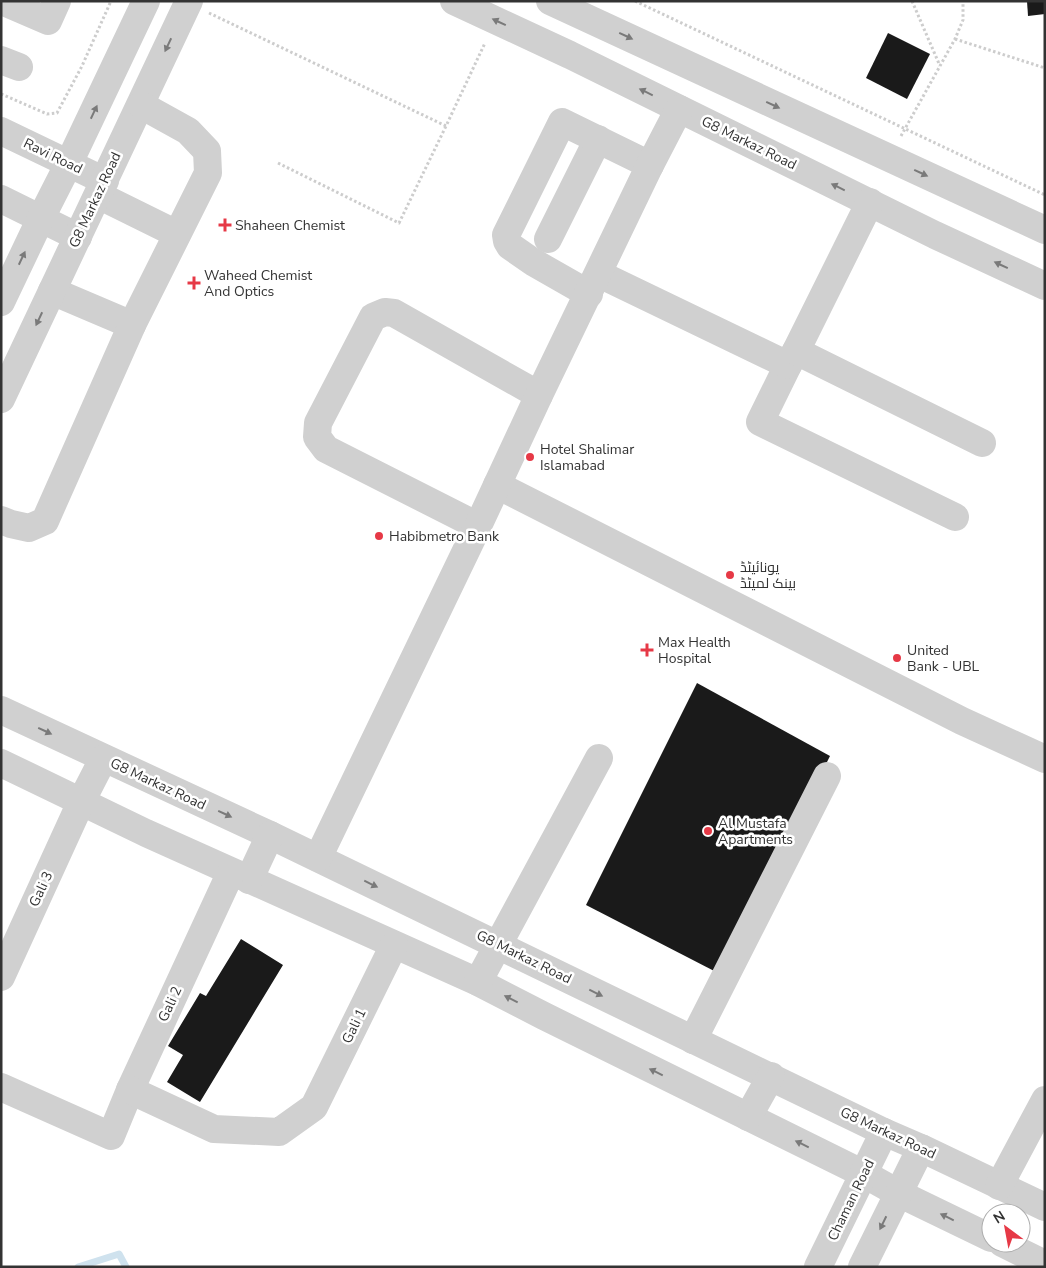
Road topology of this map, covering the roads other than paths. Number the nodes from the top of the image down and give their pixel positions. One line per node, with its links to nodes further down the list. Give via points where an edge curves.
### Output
1 (2, 1): 2 (street, via 48,21)
2 (58, 1)
3 (146, 1): 13 (street, one-way to 3)
4 (454, 1): 8 (street, G8 Markaz Road, one-way to 4)
5 (550, 1): 7 (street)
6 (189, 2): 9 (street, G8 Markaz Road, one-way to 9)
7 (587, 18): 8 (street); 19 (street, one-way to 19)
8 (570, 56): 10 (street, G8 Markaz Road, one-way to 8)
9 (141, 105): 15 (street, G8 Markaz Road); 20 (street, via 188,131 207,151 208,173)
10 (679, 109): 14 (street); 17 (street, G8 Markaz Road, one-way to 10)
11 (1, 131): 13 (street, Ravi Road)
12 (598, 139): 14 (street); 22 (street); 23 (street, via 562,122 506,235 510,246 533,262)
13 (69, 163): 15 (street, Ravi Road); 18 (street)
14 (650, 165): 23 (street)
15 (101, 188): 20 (street, Ravi Road); 21 (street, G8 Markaz Road)
16 (1, 200): 18 (street)
17 (870, 202): 24 (street, G8 Markaz Road, one-way to 17); 28 (street)
18 (40, 220): 21 (street); 26 (street, one-way to 18)
19 (1045, 230)
20 (177, 234): 27 (street)
21 (78, 237): 25 (street, G8 Markaz Road)
22 (548, 239)
23 (594, 284): 28 (street); 29 (street)
24 (1045, 286)
25 (52, 291): 27 (street); 30 (street, G8 Markaz Road, one-way to 30)
26 (1, 302)
27 (132, 325): 34 (street, via 45,521 29,528)
28 (792, 358): 31 (street); 33 (street, via 760,422)
29 (539, 395): 32 (street); 35 (street, via 394,313 385,312 373,318 318,423 317,437 326,449)
30 (1, 399)
31 (982, 444)
32 (498, 485): 35 (street); 39 (street, via 953,717)
33 (955, 518)
34 (1, 520)
35 (478, 526): 44 (street)
36 (1, 710): 37 (street, G8 Markaz Road, one-way to 37)
37 (103, 758): 42 (street, Gali 3); 43 (street, G8 Markaz Road, one-way to 43)
38 (599, 758): 46 (street)
39 (1045, 759)
40 (1, 764): 42 (street)
41 (827, 776): 52 (street)
42 (82, 802): 45 (street); 48 (street, Gali 3)
43 (270, 835): 44 (street, G8 Markaz Road); 45 (street, Gali 2)
44 (318, 858): 46 (street, G8 Markaz Road, one-way to 46)
45 (240, 876): 47 (street); 55 (street, Gali 2)
46 (498, 944): 49 (street, G8 Markaz Road); 50 (street)
47 (394, 945): 50 (street); 55 (street, Gali 1, via 314,1107 279,1132 214,1129)
48 (1, 976)
49 (564, 977): 51 (street); 52 (street, G8 Markaz Road, one-way to 52)
50 (478, 982): 51 (street, one-way to 50)
51 (544, 1016): 57 (street, one-way to 51)
52 (694, 1040): 53 (street, G8 Markaz Road)
53 (771, 1076): 57 (street); 58 (street, G8 Markaz Road)
54 (1, 1087): 55 (street, Gali 2, via 111,1136)
55 (130, 1090)
56 (1045, 1100): 61 (street)
57 (748, 1117): 60 (street, one-way to 57)
58 (884, 1132): 59 (street, G8 Markaz Road); 60 (street, Chaman Road)
59 (921, 1148): 61 (street, G8 Markaz Road); 62 (street)
60 (864, 1174): 62 (street); 67 (street, Chaman Road)
61 (999, 1186): 63 (street, G8 Markaz Road)
62 (898, 1193): 64 (street, one-way to 62); 68 (street, one-way to 68)
63 (1045, 1207)
64 (981, 1233)
65 (1022, 1253): 66 (street)
66 (1045, 1264)
67 (818, 1267)
68 (862, 1267)

